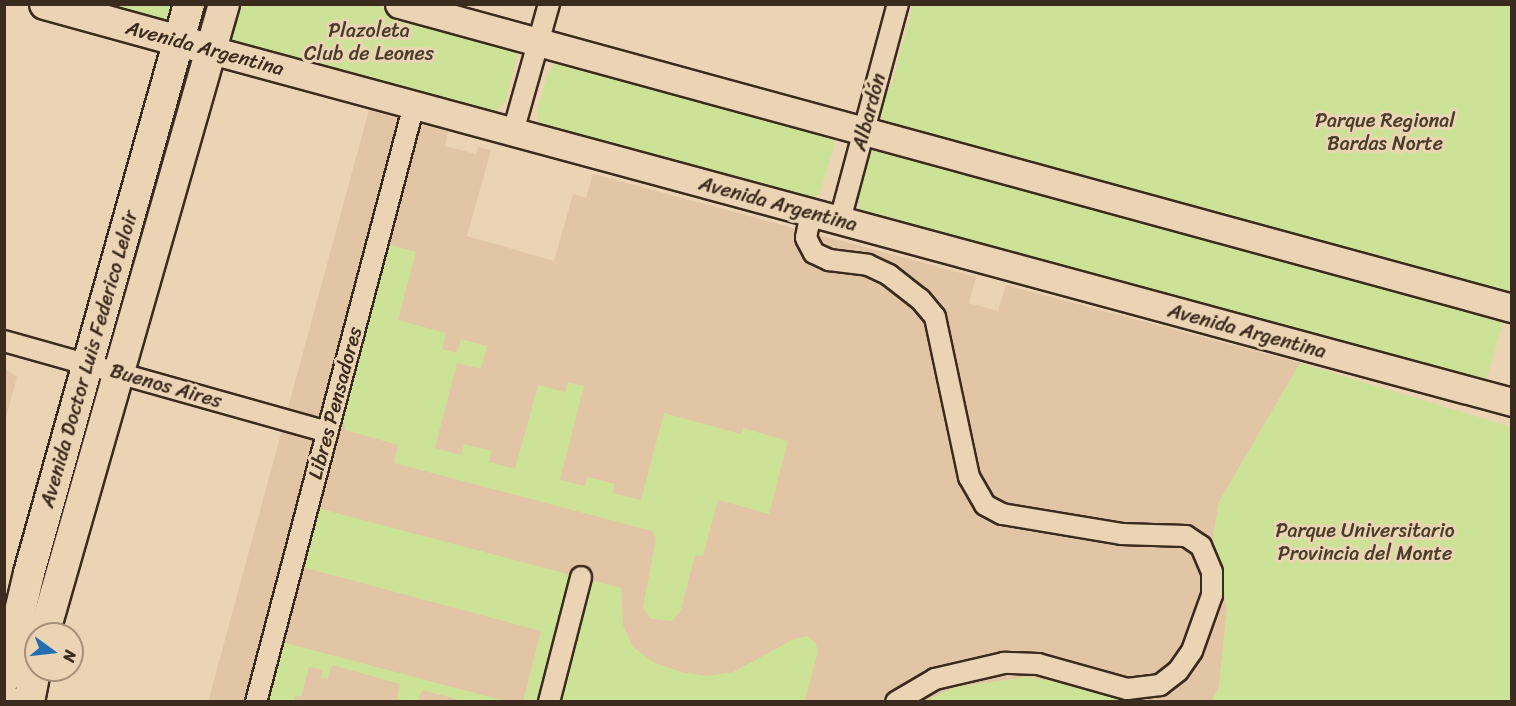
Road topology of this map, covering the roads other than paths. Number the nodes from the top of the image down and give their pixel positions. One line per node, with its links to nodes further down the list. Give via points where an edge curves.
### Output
1 (45, 4): 7 (main road, Avenida Argentina)
2 (189, 4): 7 (main road, Avenida Doctor Luis Federico Leloir)
3 (224, 4): 9 (main road, Avenida Doctor Luis Federico Leloir)
4 (399, 4): 8 (main road)
5 (549, 4): 8 (street)
6 (898, 4): 12 (street, Albardón)
7 (179, 41): 9 (main road, Avenida Argentina); 17 (main road, Avenida Doctor Luis Federico Leloir)
8 (538, 42): 11 (street); 12 (main road)
9 (211, 50): 10 (main road, Avenida Argentina); 18 (main road, Avenida Doctor Luis Federico Leloir)
10 (414, 105): 11 (main road, Avenida Argentina); 20 (street, Libres Pensadores)
11 (513, 132): 13 (main road, Avenida Argentina)
12 (864, 132): 14 (street, Albardón); 15 (main road)
13 (811, 213): 14 (main road, Avenida Argentina); 29 (street, via 806,238 814,253 883,272 920,299 935,317 943,340 969,477 985,505 1002,513 1120,534 1186,536 1201,546 1212,572 1212,595 1192,651 1178,671 1160,685 1127,689 1038,664 1004,663 935,679)
14 (840, 220): 19 (main road, Avenida Argentina)
15 (1512, 308)
16 (4, 341): 17 (street, Buenos Aires)
17 (88, 364): 18 (street, Buenos Aires); 23 (main road, Avenida Doctor Luis Federico Leloir, via 29,573)
18 (118, 372): 20 (street, Buenos Aires); 22 (main road, Avenida Doctor Luis Federico Leloir)
19 (1512, 402)
20 (327, 432): 27 (street, Libres Pensadores)
21 (581, 577): 28 (street)
22 (47, 622)
23 (4, 680)
24 (32, 682): 26 (main road)
25 (4, 696): 26 (street)
26 (27, 702)
27 (256, 702)
28 (549, 702)
29 (896, 702)

